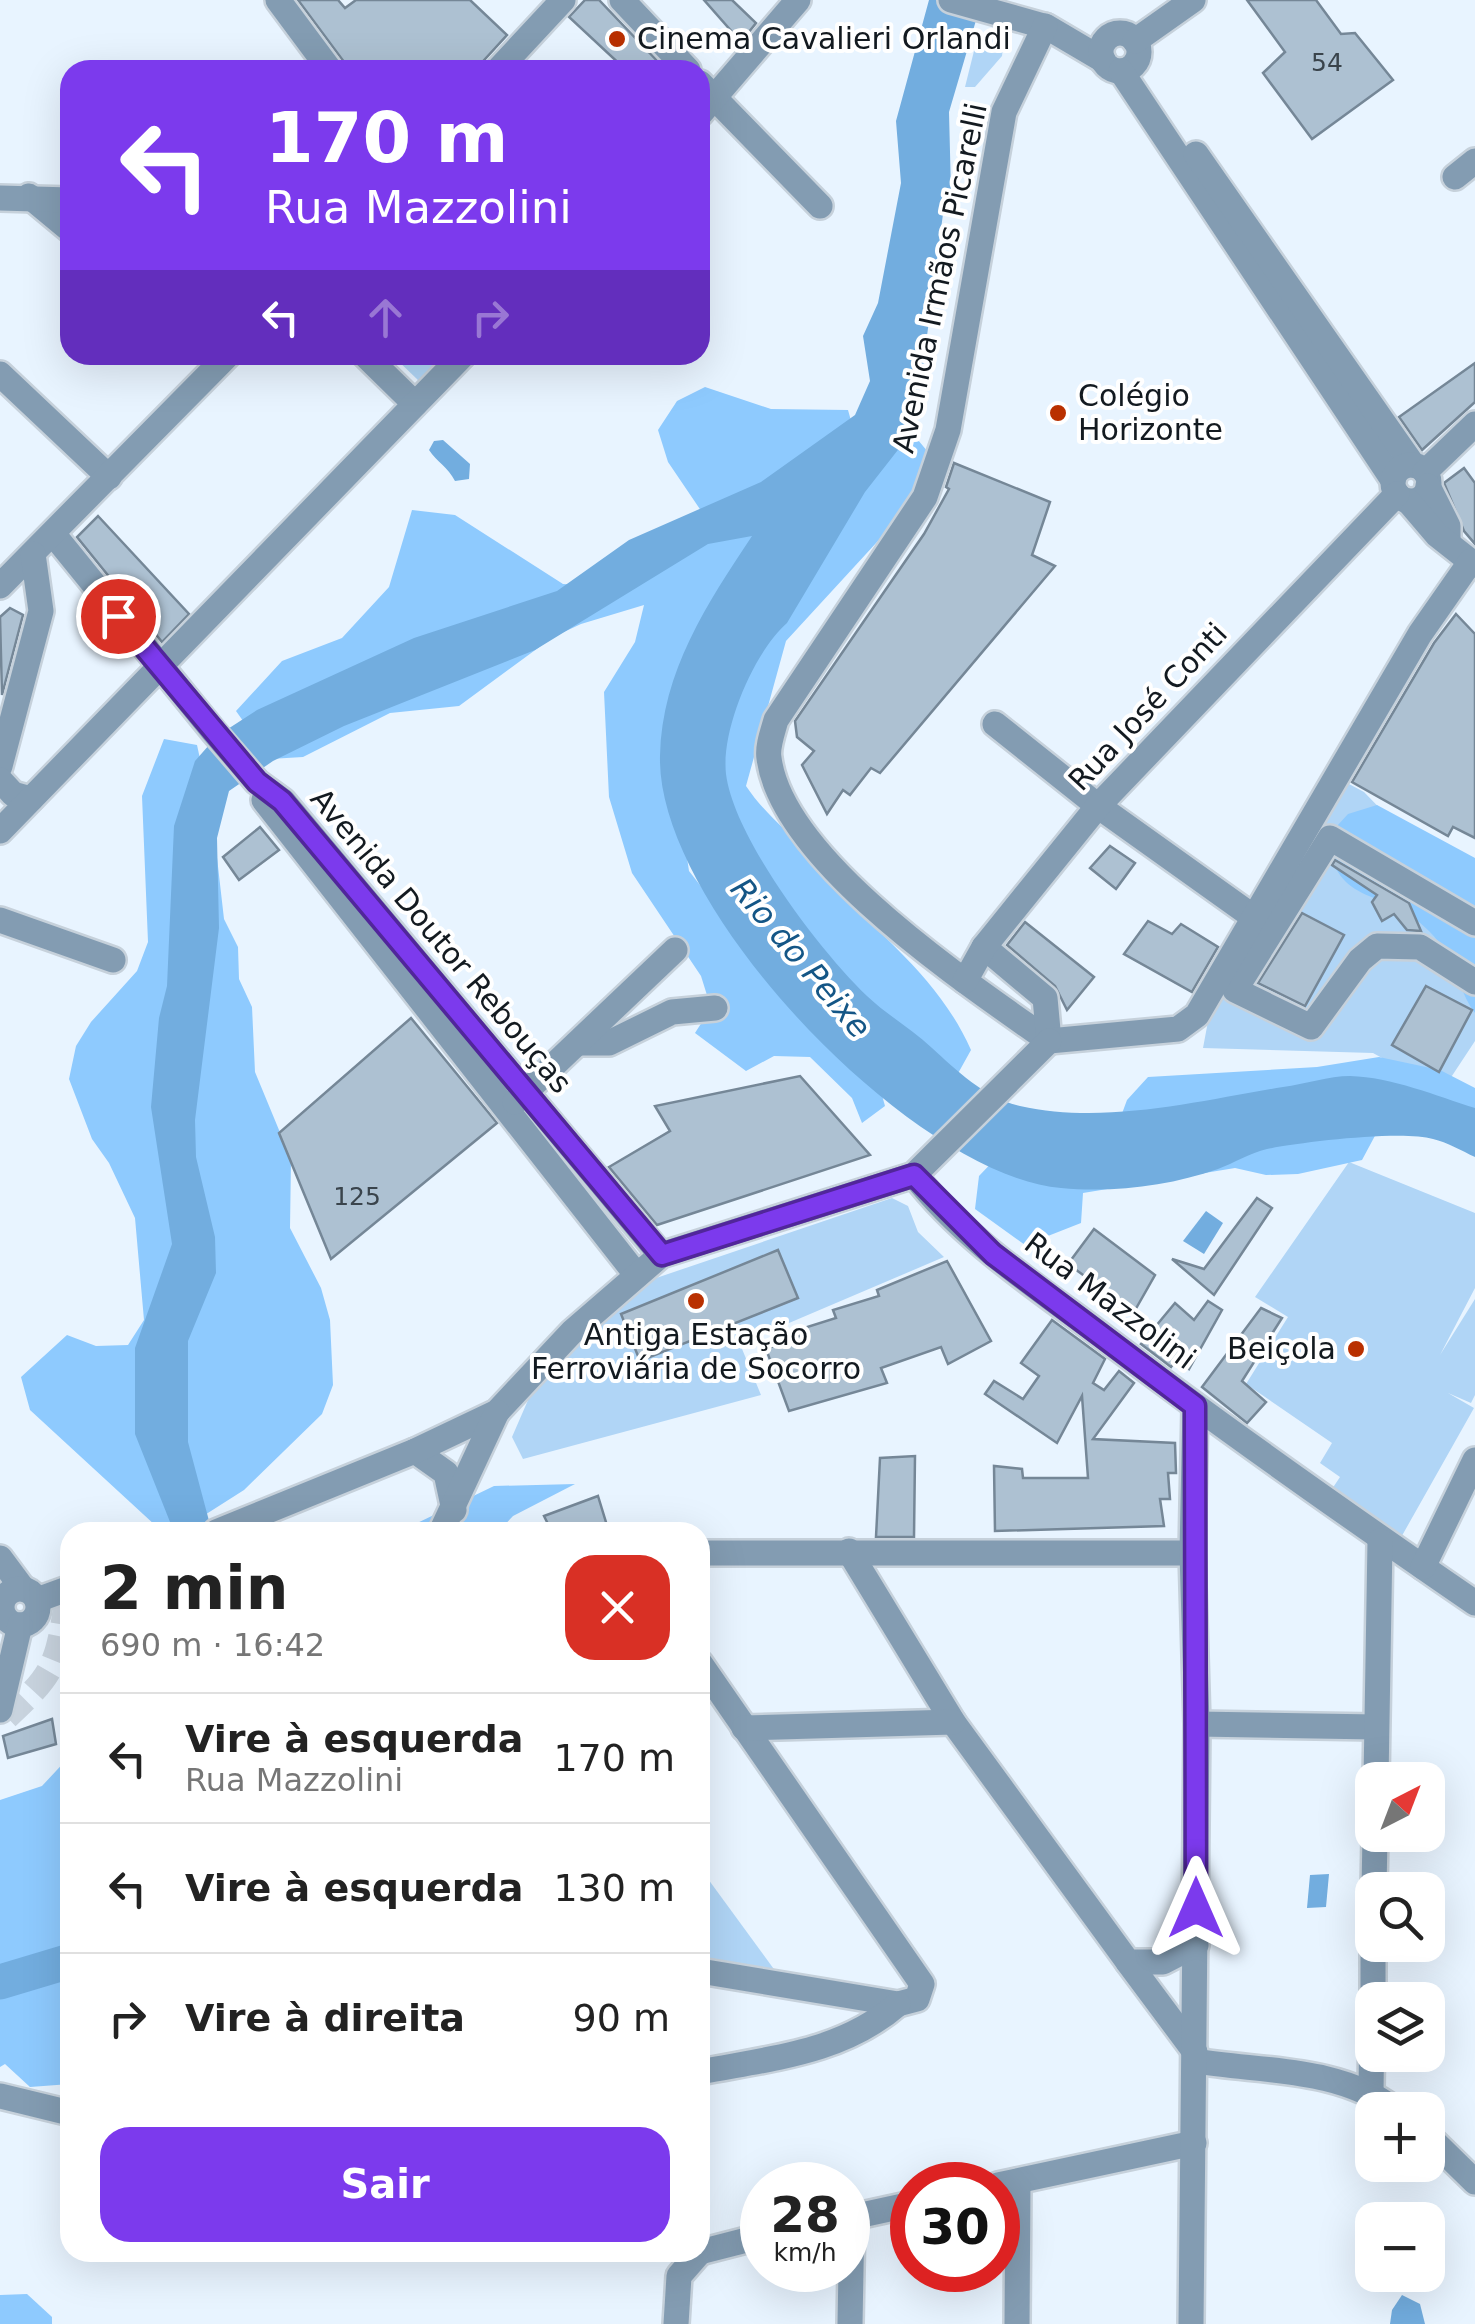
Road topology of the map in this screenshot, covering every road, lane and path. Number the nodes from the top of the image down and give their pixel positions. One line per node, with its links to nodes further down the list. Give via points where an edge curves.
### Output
1 (278, 0): 9 (street)
2 (562, 0): 10 (street)
3 (622, 0): 11 (street)
4 (798, 0): 12 (street)
5 (951, 0): 7 (street)
6 (1192, 0): 8 (street)
7 (1046, 27): 8 (street); 45 (street, Avenida Irmãos Picarelli, via 1004,112 948,430 925,496 776,720 768,756 800,825 844,877 885,919)
8 (1122, 54): 26 (street)
9 (323, 60)
10 (507, 60)
11 (679, 60)
12 (710, 94)
13 (710, 104): 17 (street)
14 (28, 196): 15 (street); 16 (street); 18 (street)
15 (0, 198)
16 (60, 199)
17 (820, 206)
18 (60, 222)
19 (218, 365): 25 (street)
20 (375, 365): 23 (street)
21 (453, 365): 23 (street)
22 (0, 374): 25 (street)
23 (415, 404): 31 (street)
24 (1475, 424): 26 (street, Rua José Conti)
25 (109, 477): 27 (street)
26 (1411, 483): 29 (street, via 1437,535); 36 (street, Rua José Conti)
27 (54, 535): 28 (street); 31 (street)
28 (32, 554): 30 (street); 33 (street, via 42,611)
29 (1473, 563): 38 (street, via 1420,634)
30 (0, 586)
31 (161, 669): 35 (street); 50 (street, Avenida Doutor Rebouças, via 255,779 268,810 341,886)
32 (995, 724): 36 (street)
33 (0, 766)
34 (0, 780): 35 (street, via 12,794)
35 (31, 799): 37 (street)
36 (1098, 806): 39 (street); 42 (street, Rua José Conti)
37 (0, 831)
38 (1319, 831): 39 (street); 41 (street); 46 (street, via 1235,990 1311,1027 1377,946 1420,946)
39 (1252, 916): 48 (street, via 1189,1023)
40 (0, 920): 44 (street)
41 (1475, 924)
42 (984, 948): 45 (street, Rua José Conti); 48 (street, via 1044,998)
43 (675, 950): 49 (street)
44 (113, 960)
45 (965, 981): 48 (street, Avenida Irmãos Picarelli)
46 (1475, 982)
47 (715, 1008): 49 (street, via 672,1012 608,1043)
48 (1049, 1041): 51 (street)
49 (582, 1043): 50 (street)
50 (517, 1100): 52 (street, Avenida Doutor Rebouças)
51 (923, 1168): 53 (street); 55 (street, Rua Mazzolini, via 993,1254)
52 (570, 1169): 53 (street, Avenida Doutor Rebouças); 54 (street, Avenida Doutor Rebouças)
53 (662, 1255): 54 (street)
54 (634, 1274): 56 (street)
55 (1195, 1406): 61 (street, Rua Mazzolini); 64 (street)
56 (497, 1412): 57 (street); 59 (street)
57 (416, 1451): 59 (street, via 446,1472); 60 (street)
58 (1475, 1460): 66 (street)
59 (447, 1521)
60 (242, 1522)
61 (1380, 1541): 66 (street, Rua Mazzolini); 76 (street)
62 (849, 1551): 63 (street); 64 (street); 73 (street)
63 (710, 1552)
64 (1192, 1552): 74 (street)
65 (0, 1558): 68 (street)
66 (1423, 1567): 69 (street, Rua Mazzolini)
67 (60, 1594): 68 (street)
68 (30, 1595): 70 (street, via 35,1617)
69 (1475, 1603)
70 (9, 1621): 72 (street)
71 (710, 1678): 75 (street)
72 (2, 1716)
73 (953, 1722): 75 (street); 79 (street)
74 (1197, 1724): 76 (street); 78 (street)
75 (744, 1728): 81 (street, via 922,1984 917,1999)
76 (1376, 1728): 77 (street)
77 (1376, 1762)
78 (1196, 1945): 79 (street, via 1163,1962); 82 (street)
79 (1128, 1962): 82 (street)
80 (710, 1973): 81 (street)
81 (898, 2004): 83 (street, via 876,2024 822,2048)
82 (1195, 2056): 85 (street); 88 (street)
83 (710, 2070)
84 (1372, 2072): 85 (street)
85 (1372, 2092)
86 (0, 2096): 87 (street)
87 (60, 2111)
88 (1194, 2143): 90 (street); 100 (street)
89 (1445, 2153): 91 (street)
90 (1020, 2180)
91 (1475, 2182)
92 (740, 2241): 93 (street)
93 (710, 2249)
94 (691, 2262): 97 (street, via 678,2276)
95 (850, 2292): 98 (street)
96 (1015, 2292): 99 (street)
97 (676, 2324)
98 (850, 2324)
99 (1017, 2324)
100 (1190, 2324)

